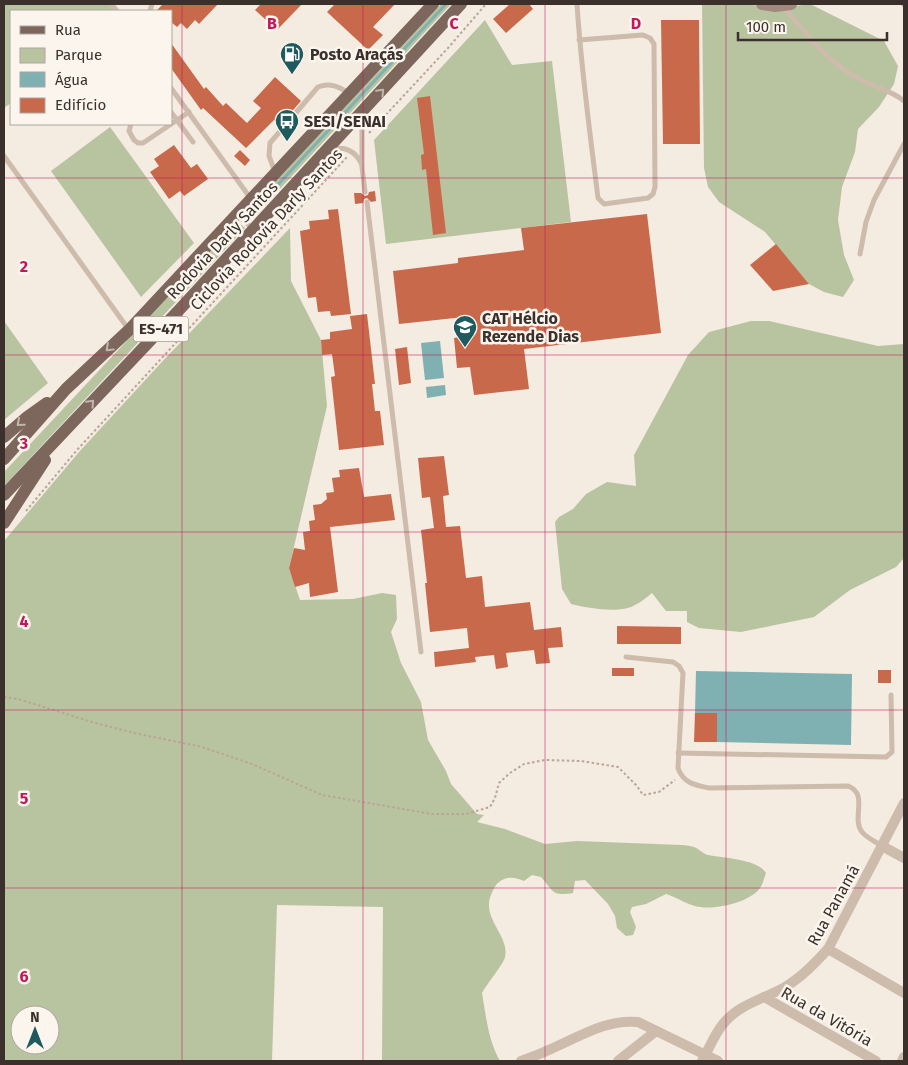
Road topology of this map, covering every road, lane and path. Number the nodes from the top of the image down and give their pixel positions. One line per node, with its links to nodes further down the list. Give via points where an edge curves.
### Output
1 (433, 4): 10 (main road, Rodovia Darly Santos / ES-471)
2 (466, 4): 7 (street)
3 (486, 4): 19 (path, Ciclovia Rodovia Darly Santos)
4 (577, 4): 8 (lane)
5 (762, 4): 6 (street)
6 (787, 5): 11 (lane, via 826,56 850,74 896,94)
7 (458, 8): 14 (main road, Rodovia Darly Santos / ES-471, one-way to 7)
8 (579, 40): 8 (lane, via 598,198 604,204 648,198 655,187 653,40 642,35)
9 (172, 89): 12 (lane)
10 (350, 93): 26 (main road, Rodovia Darly Santos / ES-471); 26 (lane, via 335,85 318,87 270,143 269,156)
11 (904, 101)
12 (189, 112): 15 (lane); 28 (lane)
13 (172, 113): 15 (lane)
14 (362, 113): 19 (lane); 23 (main road, Rodovia Darly Santos / ES-471)
15 (177, 120): 16 (lane); 20 (lane)
16 (172, 123)
17 (131, 125): 18 (lane, via 128,131 138,143)
18 (170, 125)
19 (362, 140): 25 (lane)
20 (193, 142)
21 (904, 144): 32 (lane, via 874,200)
22 (352, 152): 23 (lane, via 339,148); 25 (lane); 39 (path, Ciclovia Rodovia Darly Santos, via 77,450)
23 (325, 153): 31 (main road, Rodovia Darly Santos / ES-471)
24 (4, 156): 33 (lane)
25 (362, 167): 27 (lane)
26 (275, 172): 28 (main road, Rodovia Darly Santos / ES-471)
27 (365, 192)
28 (251, 199): 30 (main road, Rodovia Darly Santos / ES-471)
29 (367, 202): 41 (lane)
30 (237, 214): 31 (lane); 33 (main road, Rodovia Darly Santos / ES-471)
31 (253, 229): 36 (main road, Rodovia Darly Santos / ES-471, one-way to 31)
32 (860, 254)
33 (129, 330): 34 (main road, Rodovia Darly Santos / ES-471, one-way to 34)
34 (66, 390): 35 (main road, one-way to 35); 37 (main road, Rodovia Darly Santos / ES-471)
35 (4, 437)
36 (58, 438): 38 (main road, Rodovia Darly Santos / ES-471); 40 (main road)
37 (4, 460)
38 (4, 496)
39 (22, 516)
40 (4, 523)
41 (420, 652)
42 (626, 657): 45 (lane, via 673,662 683,673)
43 (891, 695): 45 (lane, via 892,752 886,757)
44 (4, 697): 46 (path, via 202,748 252,764 322,795 432,814 466,814 490,808 499,783 510,773 524,764 545,760 618,767 643,795 659,792)
45 (678, 753): 46 (lane)
46 (680, 775): 48 (lane, via 686,781 709,788 848,786 860,799 859,825 862,832)
47 (904, 803): 48 (street, Rua Panamá)
48 (882, 846): 49 (street); 50 (street, Rua Panamá)
49 (904, 858)
50 (828, 949): 51 (street); 52 (street, Rua Panamá, via 794,981)
51 (904, 993)
52 (764, 997): 54 (street, Rua Panamá, via 743,1007 722,1024); 59 (street, Rua da Vitória)
53 (656, 1031): 54 (street); 56 (street, via 638,1022 611,1023); 57 (street)
54 (704, 1058): 58 (street)
55 (904, 1058): 60 (street)
56 (521, 1061)
57 (618, 1061)
58 (718, 1061)
59 (876, 1061)
60 (902, 1061)

